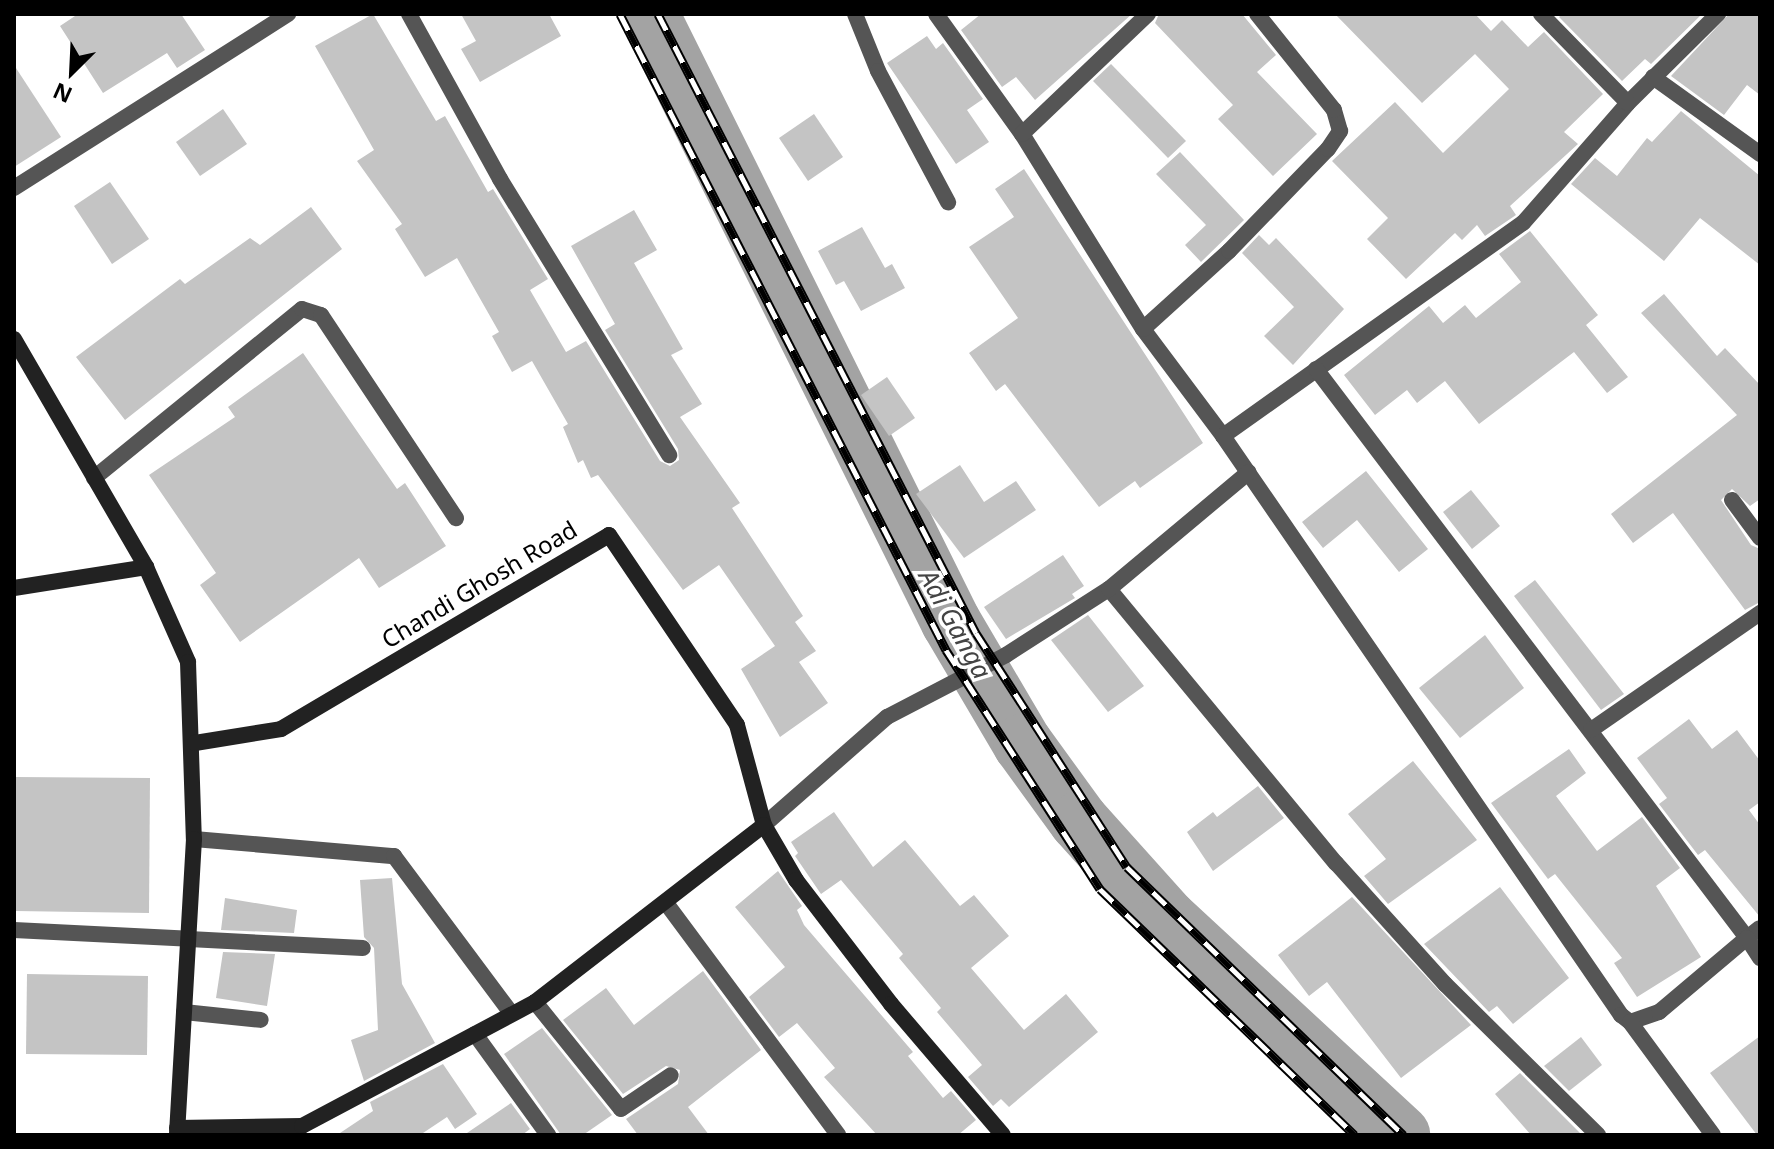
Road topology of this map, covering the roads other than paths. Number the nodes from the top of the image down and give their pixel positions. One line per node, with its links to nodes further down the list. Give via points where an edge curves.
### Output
1 (288, 14): 13 (street)
2 (409, 14): 19 (street, via 500,179)
3 (855, 14): 14 (street, via 878,71)
4 (936, 14): 11 (street)
5 (1148, 14): 11 (street)
6 (1257, 14): 15 (street, via 1334,110 1340,131 1229,251)
7 (1541, 14): 10 (street)
8 (1718, 14): 9 (street)
9 (1653, 77): 10 (street); 12 (street)
10 (1628, 103): 17 (street, via 1523,223)
11 (1022, 134): 15 (street)
12 (1760, 154)
13 (14, 188)
14 (948, 202)
15 (1143, 329): 18 (street)
16 (14, 339): 21 (street)
17 (1316, 369): 18 (street); 29 (street)
18 (1223, 436): 20 (street)
19 (669, 455)
20 (1249, 472): 27 (street); 43 (street, via 1511,858)
21 (94, 478): 23 (street, via 302,309 321,315); 25 (street)
22 (1732, 500): 24 (street)
23 (456, 518)
24 (1760, 538)
25 (146, 567): 26 (street); 30 (street, via 188,662)
26 (14, 588)
27 (1109, 589): 31 (street, via 1006,655 887,717); 51 (street, via 1336,863 1445,984)
28 (1760, 613): 29 (street)
29 (1591, 730): 35 (street)
30 (195, 743): 31 (street, Chandi Ghosh Road, via 281,729 609,535 737,725); 32 (street)
31 (764, 825): 33 (street); 50 (street, Chandi Ghosh Road, via 796,880 891,1004)
32 (194, 839): 36 (street); 41 (street, via 394,856)
33 (666, 903): 39 (street); 49 (street)
34 (14, 930): 36 (street)
35 (1753, 933): 38 (street); 43 (street, via 1659,1012)
36 (189, 939): 37 (street); 40 (street)
37 (363, 948)
38 (1760, 958)
39 (535, 1002): 41 (street); 45 (street, via 621,1109)
40 (184, 1012): 42 (street); 47 (street)
41 (511, 1013): 44 (street)
42 (261, 1020)
43 (1630, 1022): 52 (street)
44 (475, 1034): 46 (street, via 302,1126); 48 (street)
45 (671, 1075)
46 (224, 1131): 47 (street)
47 (177, 1132)
48 (541, 1133)
49 (838, 1135)
50 (1003, 1135)
51 (1598, 1135)
52 (1713, 1135)

